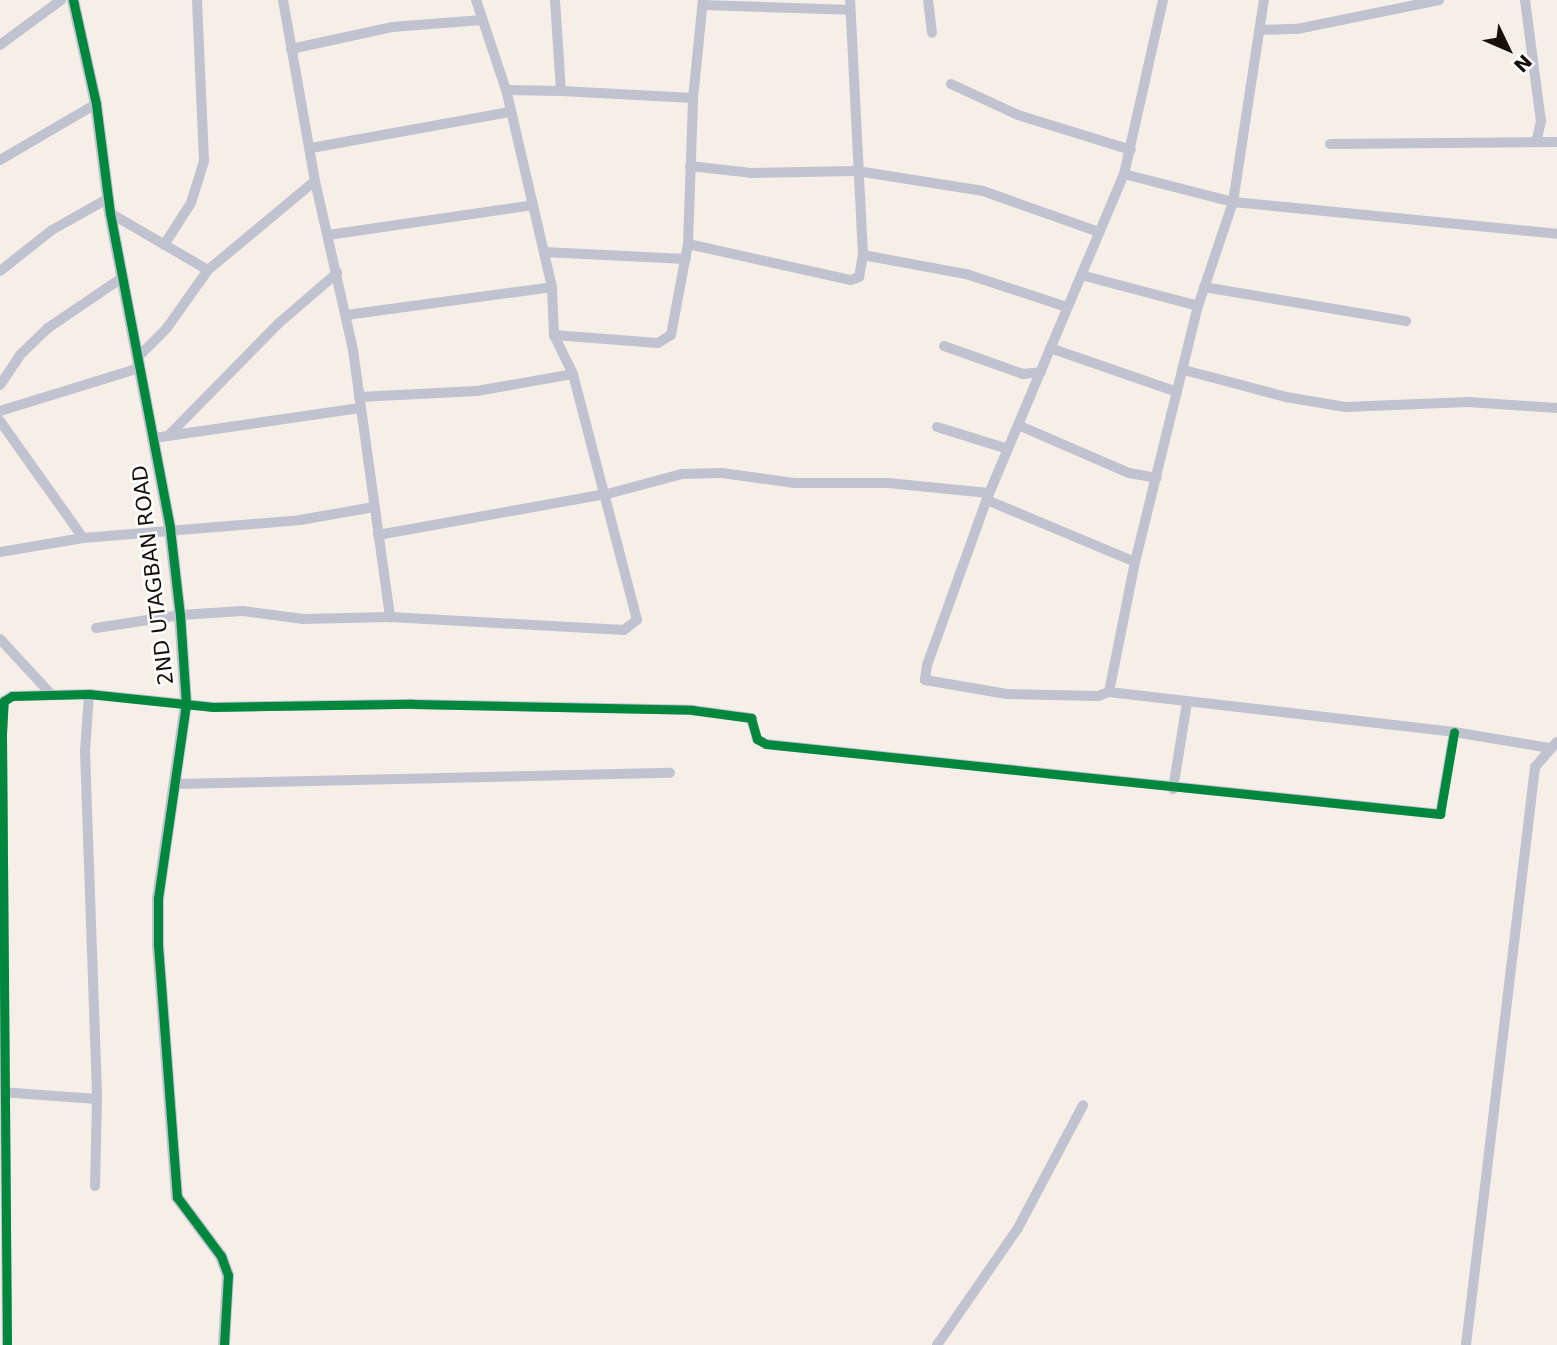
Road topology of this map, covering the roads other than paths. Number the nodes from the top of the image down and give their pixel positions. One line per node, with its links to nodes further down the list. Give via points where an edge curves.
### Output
1 (61, 0): 17 (street)
2 (73, 0): 23 (street, 2ND UTAGBAN ROAD)
3 (197, 0): 43 (street, via 204,160 191,203)
4 (283, 0): 18 (street)
5 (476, 0): 14 (street)
6 (555, 0): 21 (street)
7 (928, 0): 16 (street)
8 (1163, 0): 29 (street)
9 (1264, 0): 15 (street)
10 (1439, 0): 15 (street, via 1297,29)
11 (1525, 0): 25 (street, via 1541,121)
12 (703, 3): 13 (street); 22 (street)
13 (850, 5): 32 (street)
14 (482, 20): 18 (street, via 392,27); 20 (street)
15 (1260, 30): 36 (street)
16 (932, 33)
17 (0, 45)
18 (291, 49): 28 (street)
19 (951, 84): 29 (street, via 1018,115)
20 (506, 90): 21 (street); 24 (street)
21 (561, 91): 22 (street)
22 (693, 98): 31 (street)
23 (96, 104): 30 (street); 35 (street, 2ND UTAGBAN ROAD)
24 (510, 112): 28 (street); 37 (street)
25 (1536, 139): 26 (street); 27 (street)
26 (1557, 142)
27 (1331, 144)
28 (311, 148): 34 (street)
29 (1130, 150): 33 (street)
30 (0, 160)
31 (690, 166): 32 (street, via 751,173); 42 (street)
32 (857, 171): 39 (street, via 983,191); 45 (street)
33 (1124, 174): 36 (street); 39 (street)
34 (315, 181): 41 (street); 47 (street)
35 (109, 198): 38 (street, 2ND UTAGBAN ROAD); 48 (street, via 52,230)
36 (1233, 202): 40 (street); 53 (street)
37 (533, 205): 41 (street); 44 (street)
38 (110, 213): 43 (street); 51 (street, 2ND UTAGBAN ROAD)
39 (1099, 232): 50 (street)
40 (1557, 234)
41 (328, 235): 49 (street)
42 (688, 244): 45 (street, via 851,280 863,271); 46 (street)
43 (164, 245): 47 (street)
44 (544, 252): 46 (street); 52 (street)
45 (863, 255): 55 (street, via 965,274)
46 (686, 259): 58 (street, via 666,341)
47 (208, 270): 61 (street)
48 (0, 271)
49 (337, 273): 56 (street); 74 (street, via 279,323)
50 (1081, 275): 54 (street); 55 (street)
51 (122, 277): 61 (street, 2ND UTAGBAN ROAD); 65 (street, via 48,328 20,355)
52 (552, 287): 56 (street); 58 (street)
53 (1204, 287): 54 (street); 57 (street)
54 (1198, 306): 62 (street)
55 (1067, 307): 60 (street)
56 (346, 315): 67 (street)
57 (1405, 321)
58 (554, 335): 64 (street)
59 (944, 346): 63 (street, via 1023,374)
60 (1050, 348): 63 (street); 66 (street)
61 (140, 362): 70 (street); 75 (street, 2ND UTAGBAN ROAD)
62 (1184, 370): 66 (street); 69 (street, via 1345,407 1468,402)
63 (1041, 372): 72 (street)
64 (573, 374): 67 (street, via 477,391); 78 (street)
65 (0, 386)
66 (1177, 392): 77 (street)
67 (359, 397): 68 (street)
68 (360, 408): 74 (street); 80 (street)
69 (1557, 408)
70 (0, 411)
71 (0, 421): 83 (street)
72 (1018, 425): 76 (street); 77 (street, via 1129,473)
73 (937, 427): 76 (street)
74 (168, 436): 75 (street)
75 (153, 438): 81 (street, 2ND UTAGBAN ROAD)
76 (1008, 449): 79 (street)
77 (1157, 478): 85 (street)
78 (607, 494): 79 (street, via 682,474 722,473 794,483 888,483); 82 (street); 87 (street, via 636,608 632,627)
79 (988, 497): 85 (street); 90 (street, via 925,680 1007,694 1098,696)
80 (373, 507): 81 (street, via 300,520); 82 (street)
81 (170, 529): 83 (street); 86 (street, 2ND UTAGBAN ROAD)
82 (378, 535): 87 (street)
83 (83, 538): 84 (street)
84 (0, 552)
85 (1135, 562): 90 (street)
86 (180, 615): 87 (street, via 243,611 303,619); 88 (street); 94 (street, 2ND UTAGBAN ROAD)
87 (390, 617)
88 (96, 628)
89 (0, 639): 91 (street)
90 (1109, 692): 93 (street)
91 (51, 694): 92 (street); 99 (street, via 12,696 4,701)
92 (89, 694): 94 (street); 102 (street, via 85,751)
93 (1187, 703): 95 (street); 100 (street)
94 (186, 704): 98 (street, 2ND UTAGBAN ROAD); 100 (street, via 692,710 751,718 757,739 766,744)
95 (1454, 732): 96 (street); 100 (street, via 1440,814)
96 (1554, 745): 109 (street, via 1535,767)
97 (670, 773): 98 (street)
98 (176, 784): 107 (street, 2ND UTAGBAN ROAD, via 158,899 158,945 177,1197 221,1256 228,1275)
99 (2, 785): 101 (street)
100 (1173, 789)
101 (2, 1092): 102 (street); 105 (street)
102 (97, 1099): 104 (street)
103 (1083, 1105): 108 (street, via 1018,1228)
104 (95, 1186)
105 (3, 1304): 106 (street)
106 (7, 1345)
107 (224, 1345)
108 (937, 1345)
109 (1466, 1345)

